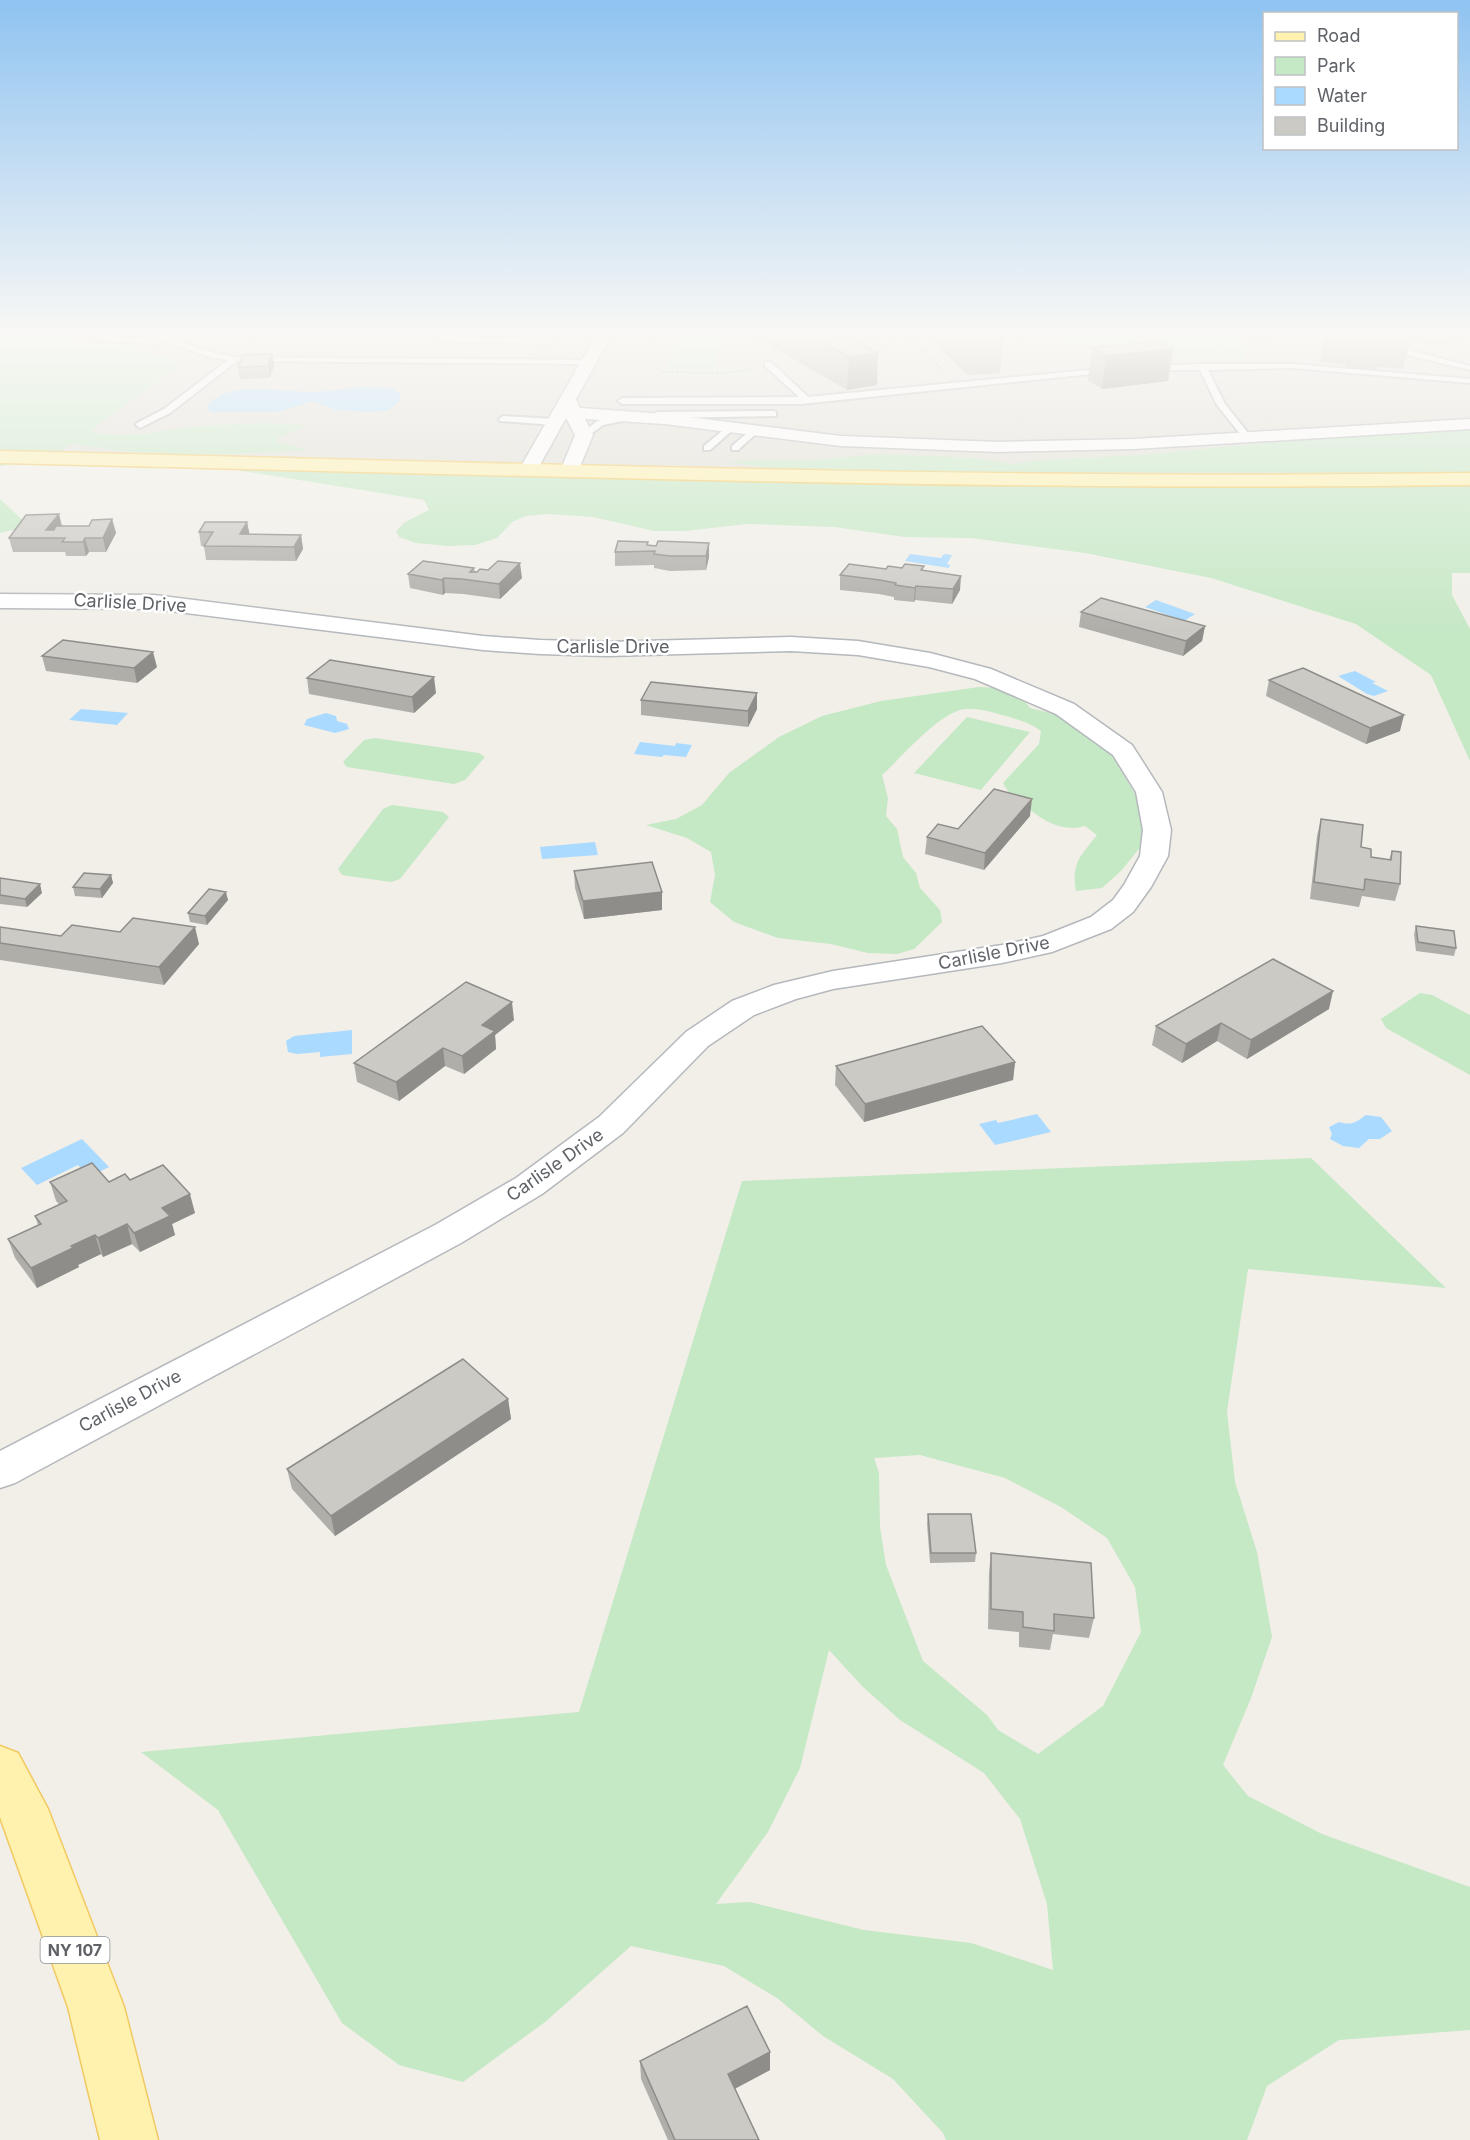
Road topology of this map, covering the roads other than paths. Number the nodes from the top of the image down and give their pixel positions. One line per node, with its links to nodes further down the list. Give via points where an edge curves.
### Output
1 (551, 432): 14 (street)
2 (581, 432): 9 (street)
3 (588, 432): 9 (lane)
4 (738, 432): 11 (lane)
5 (742, 432): 12 (lane)
6 (766, 432): 10 (street, via 841,441 999,447)
7 (1243, 432): 10 (lane)
8 (1345, 432): 10 (street)
9 (584, 435): 15 (street)
10 (1248, 438)
11 (707, 448)
12 (735, 448)
13 (0, 457): 14 (main road)
14 (529, 468): 15 (main road)
15 (570, 469): 16 (main road, via 1141,482)
16 (1470, 479)
17 (0, 601): 18 (street, Carlisle Drive, via 154,602 540,647 791,644 858,648 930,660 1021,688 1065,709 1123,750 1149,792 1157,830 1154,856 1137,887 1123,906 1101,923 1052,943 833,980 743,1008 697,1039 611,1125 529,1186 448,1234)
18 (0, 1471)
19 (0, 1769): 20 (main road, NY 107, via 23,1809 96,2007)
20 (129, 2140)

